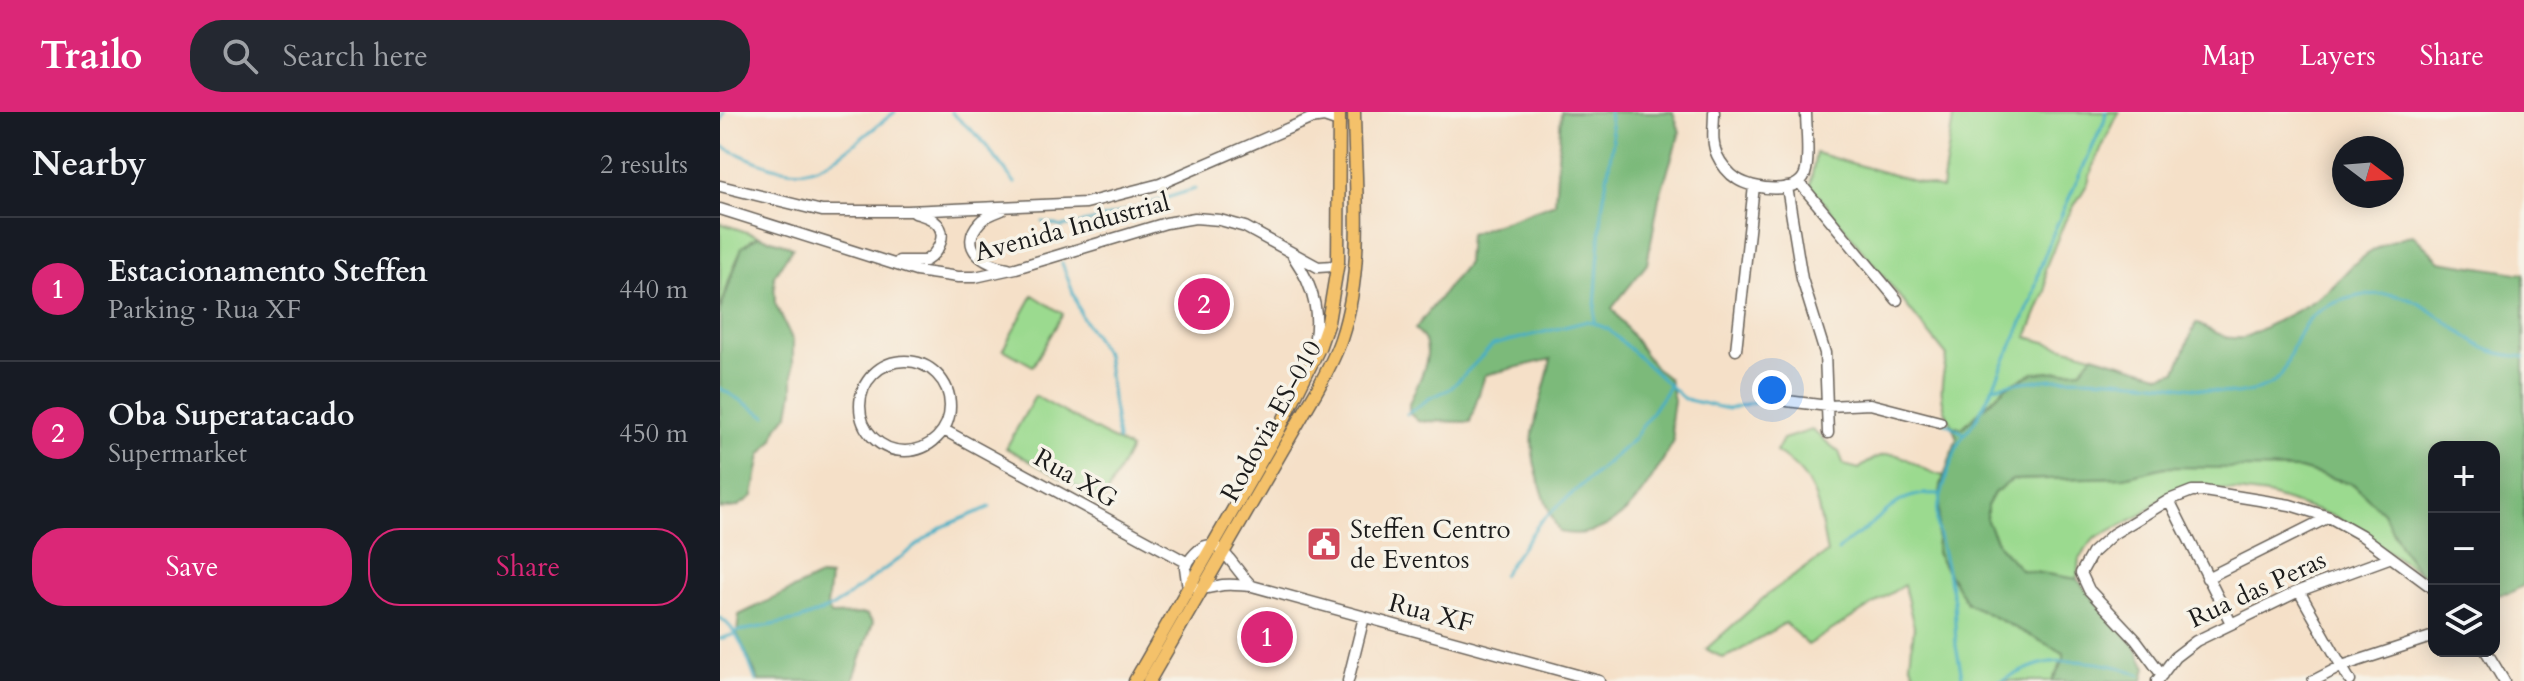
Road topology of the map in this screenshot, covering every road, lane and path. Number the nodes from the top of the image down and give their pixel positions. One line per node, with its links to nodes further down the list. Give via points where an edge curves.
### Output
1 (1306, 112): 6 (street, Avenida Industrial)
2 (1354, 112): 7 (main road, Rodovia ES-010)
3 (1714, 112): 10 (street, via 1717,154 1732,175)
4 (1806, 112): 8 (street, via 1806,172)
5 (1339, 117): 6 (street, Avenida Industrial, via 1310,119); 7 (main road); 18 (main road, Rodovia ES-010)
6 (1273, 133): 12 (street, Avenida Industrial, via 1125,195 1061,206)
7 (1354, 142): 15 (main road, Rodovia ES-010)
8 (1799, 182): 11 (street); 20 (street)
9 (720, 186): 14 (street, Avenida Industrial, via 822,211)
10 (1754, 186): 11 (street); 21 (street)
11 (1787, 187): 23 (street, via 1802,279 1820,333)
12 (1007, 207): 14 (street, Avenida Industrial); 19 (street, via 980,221 973,245 975,254 989,265)
13 (720, 209): 17 (street, Avenida Industrial)
14 (908, 211): 17 (street, via 936,222 940,245 925,261)
15 (1356, 250): 18 (main road); 30 (main road, Rodovia ES-010, via 1347,317 1328,369)
16 (1292, 254): 18 (street, Avenida Industrial, via 1318,267); 19 (street, Avenida Industrial, via 1245,227 1195,218); 26 (street, Avenida Industrial, via 1307,275 1317,316 1313,346 1277,421)
17 (889, 261): 19 (street, Avenida Industrial, via 958,277)
18 (1338, 262): 26 (main road, Rodovia ES-010, via 1319,348)
19 (1016, 268)
20 (1897, 300)
21 (1736, 350)
22 (1787, 401): 23 (street)
23 (1828, 406): 24 (street, via 1870,404); 27 (street)
24 (1940, 422)
25 (944, 430): 25 (street, via 950,401 946,386 925,365 911,361 882,367 863,390 860,404 868,433 892,450 921,449); 32 (street, Rua XG)
26 (1277, 433): 30 (main road, Rodovia ES-010)
27 (1828, 433)
28 (2169, 500): 29 (street, via 2204,491); 33 (street); 44 (street, via 2113,534 2081,567 2089,590 2136,640)
29 (2329, 517): 31 (street); 33 (street)
30 (1222, 552): 32 (street, via 1201,547); 35 (street); 36 (street); 37 (main road, Rodovia ES-010)
31 (2389, 558): 34 (street); 38 (street, Rua das Peras)
32 (1188, 563): 37 (street, via 1184,572)
33 (2207, 578): 40 (street)
34 (2428, 585)
35 (1216, 586): 36 (street, Rua XF); 37 (street, Rua XF)
36 (1252, 586): 39 (street, Rua XF)
37 (1195, 587): 45 (main road, Rodovia ES-010); 46 (main road, Rodovia ES-010)
38 (2299, 591): 40 (street, Rua das Peras); 43 (street)
39 (1364, 617): 47 (street); 48 (street, Rua XF)
40 (2231, 623): 44 (street, Rua das Peras, via 2183,650)
41 (2428, 638): 43 (street)
42 (2490, 657): 51 (street)
43 (2342, 666): 49 (street); 50 (street)
44 (2159, 678)
45 (1135, 681)
46 (1149, 681)
47 (1348, 681)
48 (1599, 681)
49 (2313, 681)
50 (2350, 681)
51 (2504, 681)

